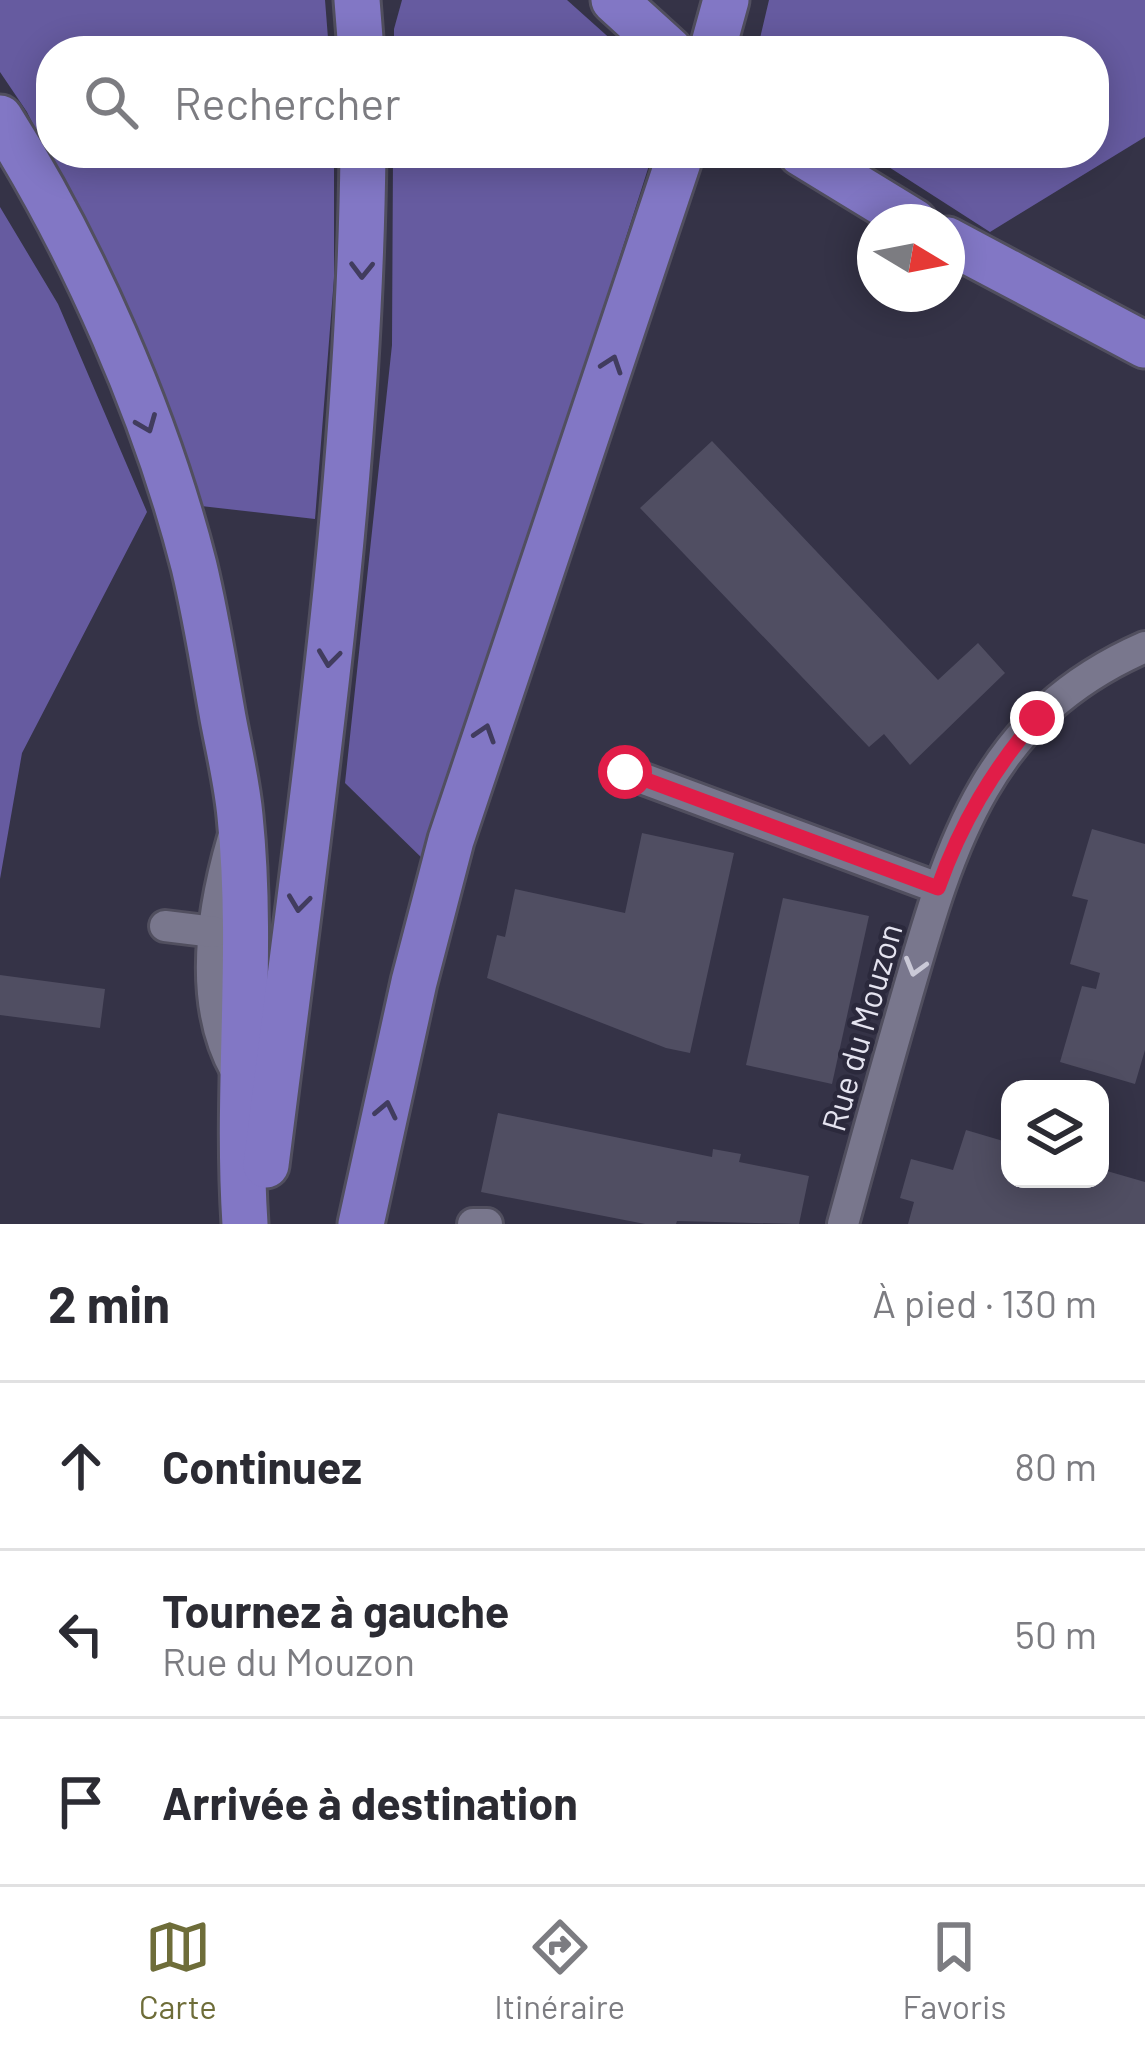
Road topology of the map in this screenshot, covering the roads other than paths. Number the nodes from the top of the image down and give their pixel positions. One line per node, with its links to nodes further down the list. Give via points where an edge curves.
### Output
1 (358, 0): 3 (highway)
2 (614, 0): 4 (highway)
3 (360, 36)
4 (654, 36)
5 (0, 118): 14 (highway, one-way to 14, via 63,228 156,448 194,566)
6 (363, 168): 20 (highway, one-way to 20, via 344,531)
7 (677, 168): 21 (highway, one-way to 7, via 451,840)
8 (825, 168): 9 (highway)
9 (884, 204)
10 (965, 250): 11 (highway)
11 (1145, 345)
12 (1145, 647): 15 (street, Rue du Mouzon, via 1037,718 980,793)
13 (625, 772): 15 (street)
14 (240, 815): 17 (street); 18 (highway, via 248,964)
15 (938, 888): 24 (street, Rue du Mouzon, one-way to 24)
16 (165, 926): 17 (street)
17 (214, 932): 18 (street, via 215,1011)
18 (243, 1083): 19 (highway)
19 (245, 1224)
20 (259, 1224)
21 (361, 1224)
22 (473, 1224): 23 (street)
23 (487, 1224)
24 (843, 1224)

